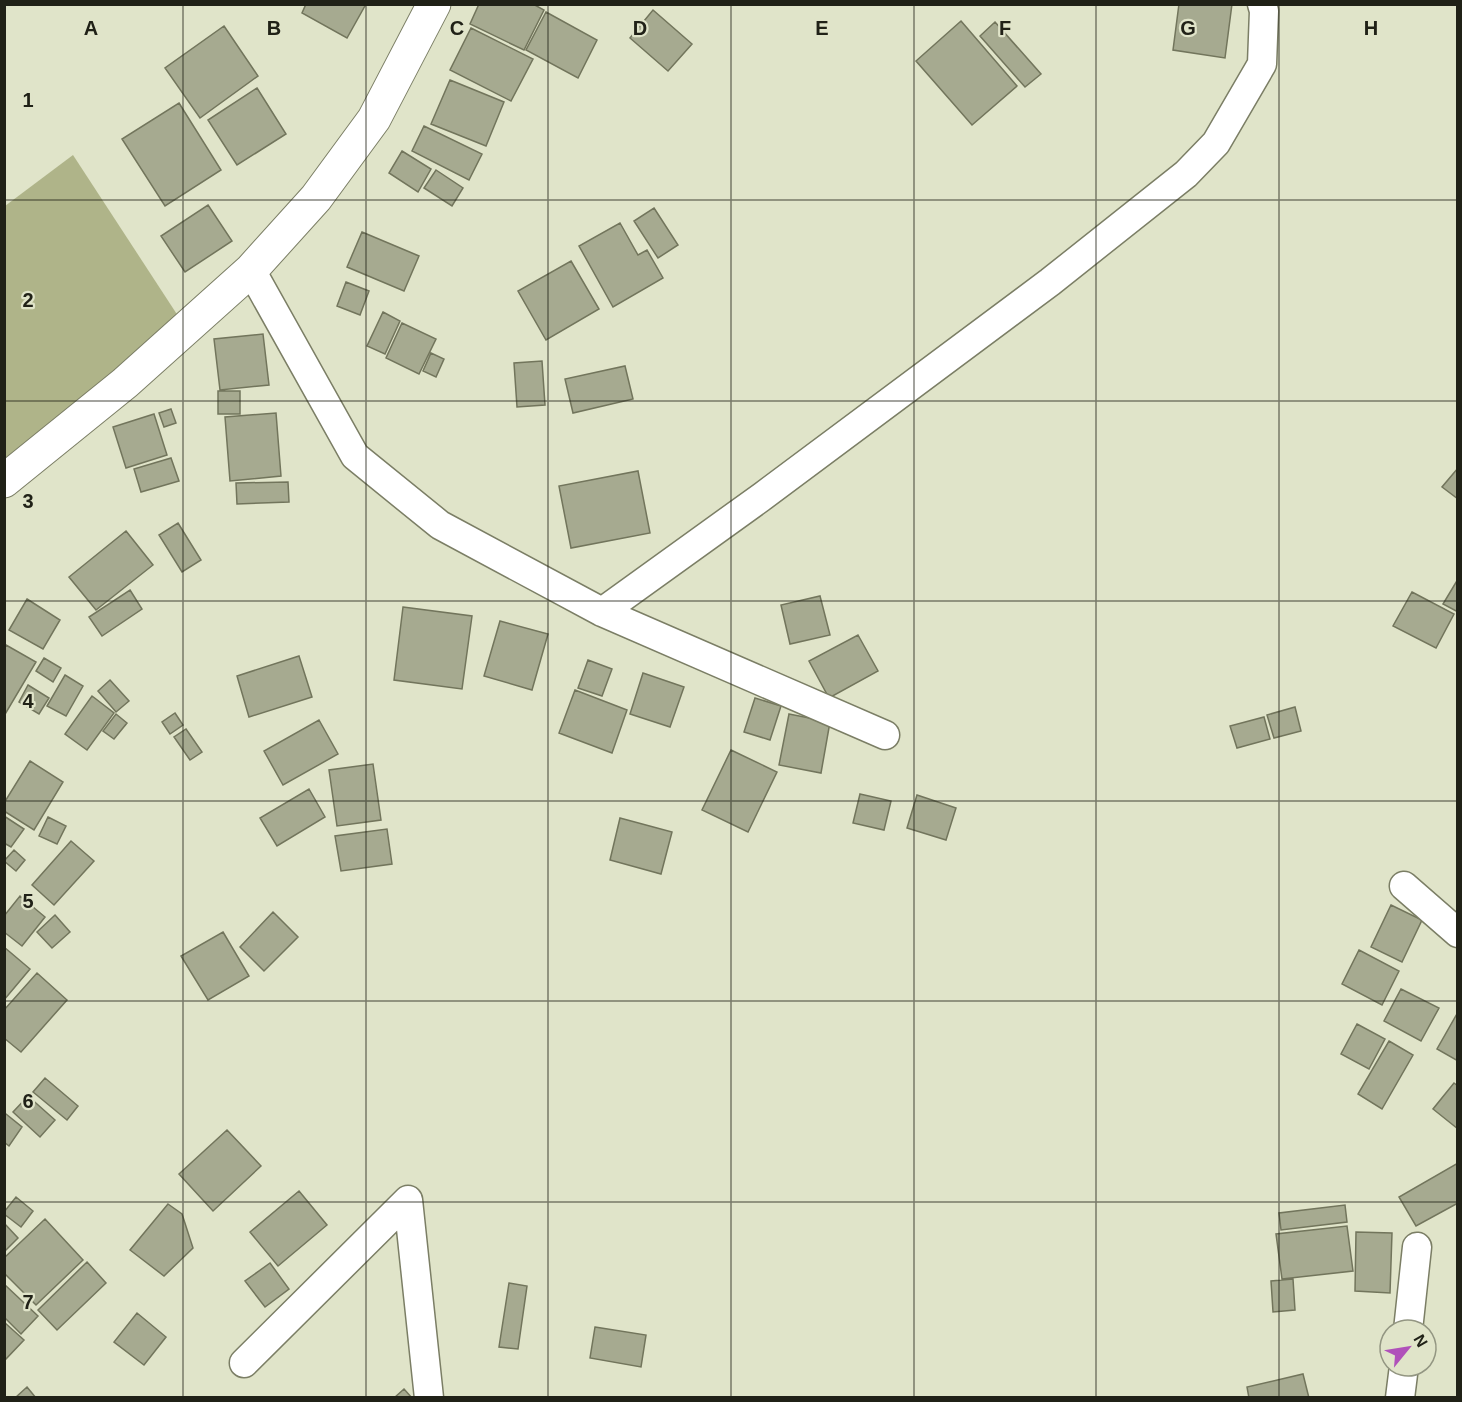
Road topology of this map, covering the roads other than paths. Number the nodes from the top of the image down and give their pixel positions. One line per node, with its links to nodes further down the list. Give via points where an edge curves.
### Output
1 (434, 4): 3 (street, via 374,119 316,198)
2 (1262, 4): 5 (street, via 1263,64 1216,144 1186,174 1050,282)
3 (251, 270): 4 (street, via 125,383); 5 (street, via 355,456 440,525)
4 (4, 481)
5 (602, 612): 6 (street)
6 (885, 735)
7 (1404, 886): 8 (street)
8 (1458, 933)
9 (1417, 1247): 10 (street)
10 (1409, 1318)
11 (244, 1364): 13 (street, via 408,1200)
12 (1402, 1378): 14 (street)
13 (429, 1398)
14 (1400, 1398)

